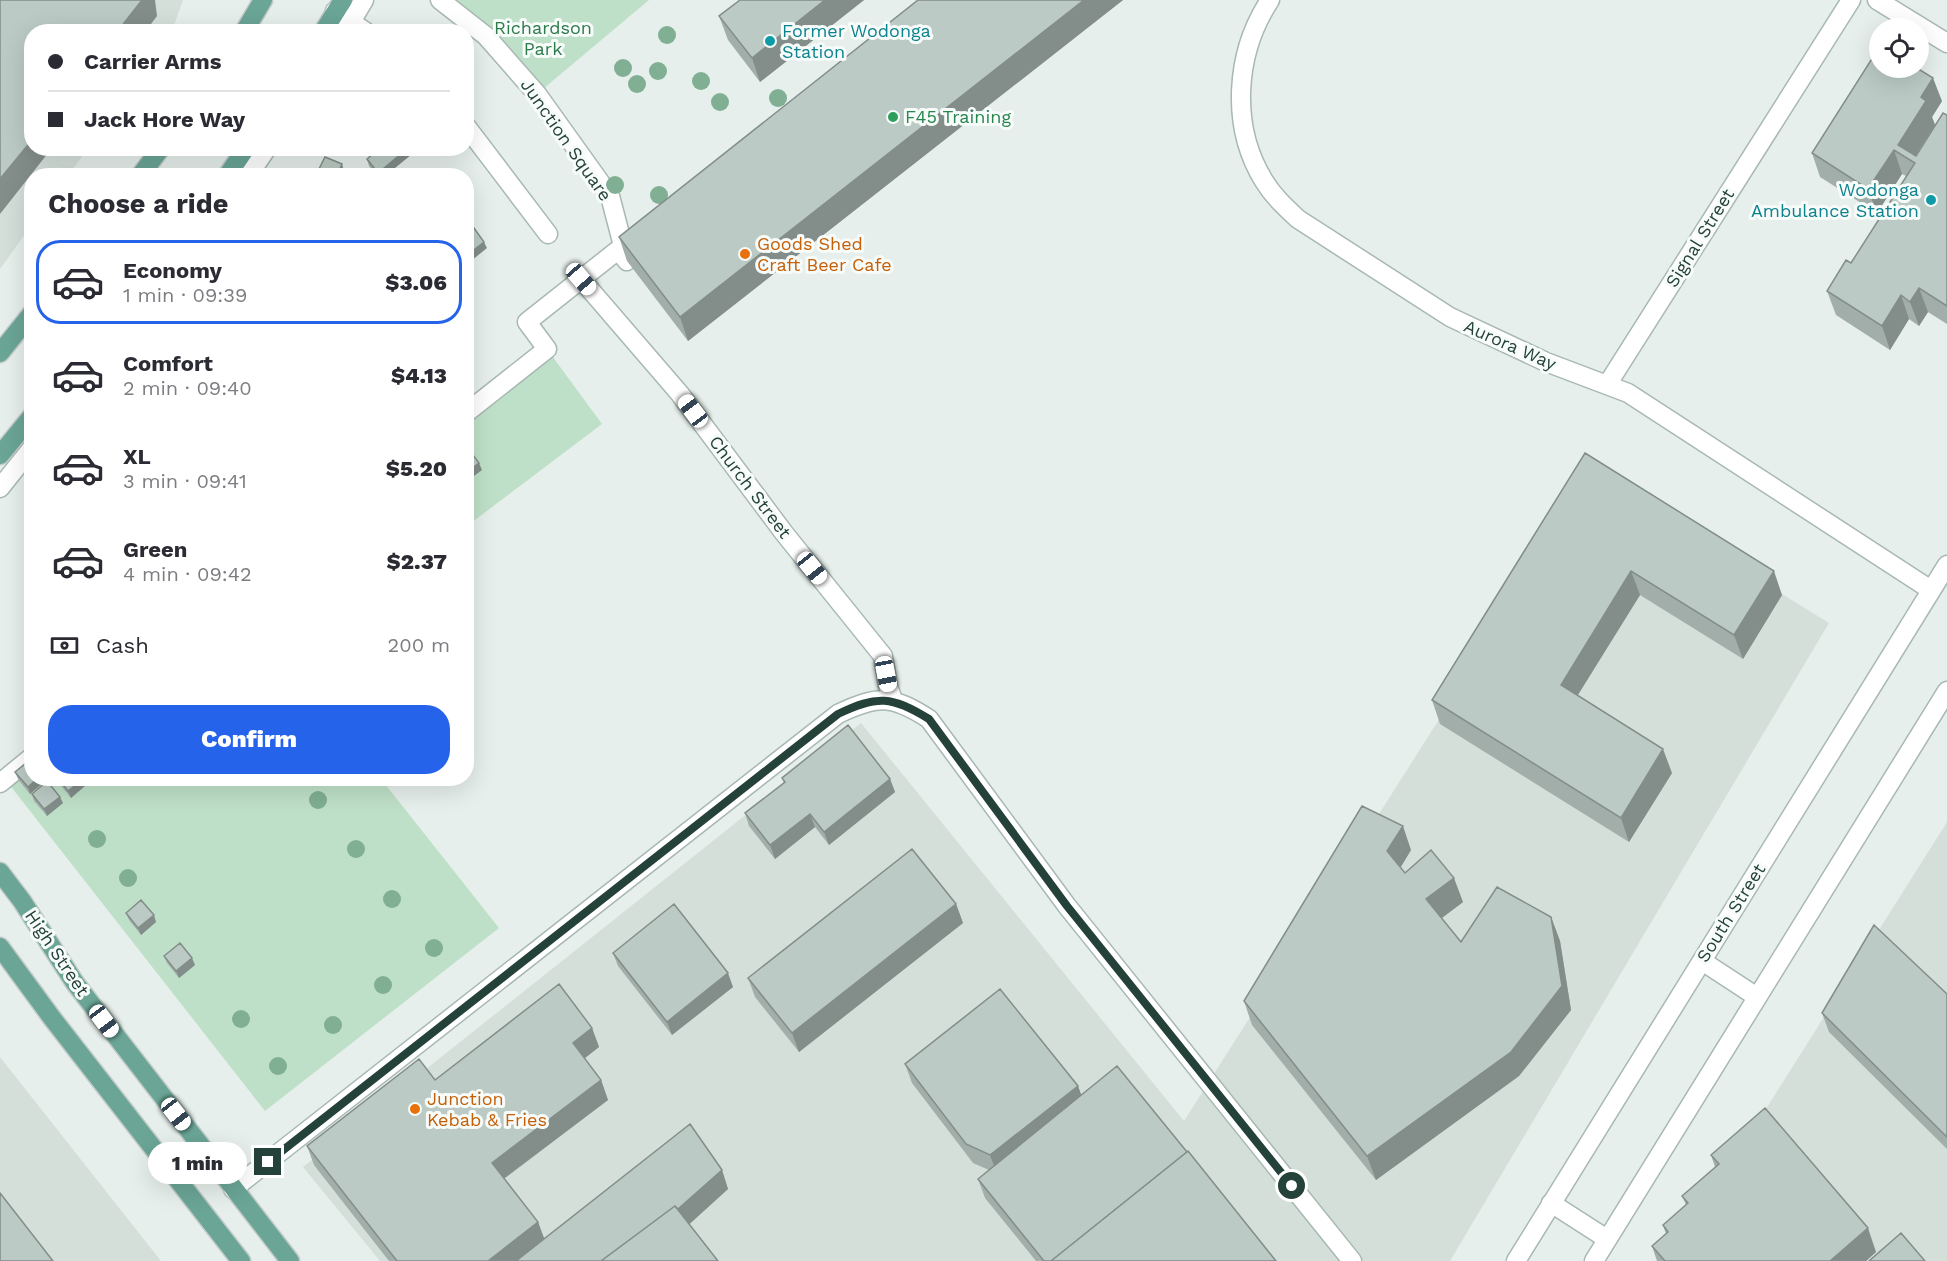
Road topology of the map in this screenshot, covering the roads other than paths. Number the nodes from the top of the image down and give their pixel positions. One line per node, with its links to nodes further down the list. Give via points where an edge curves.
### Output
1 (263, 0): 8 (main road)
2 (364, 0): 11 (street)
3 (440, 0): 12 (street, Junction Square)
4 (1270, 0): 20 (street, Aurora Way, via 1244,60 1241,89 1244,131 1250,150 1264,181 1279,201 1298,219 1450,317 1546,362)
5 (1851, 0): 20 (street, Signal Street)
6 (1877, 0): 14 (street)
7 (339, 6): 9 (main road); 10 (street)
8 (249, 24)
9 (327, 24)
10 (351, 24)
11 (355, 24)
12 (471, 24)
13 (474, 27): 17 (street, Junction Square, via 537,94 610,195 627,261 618,250)
14 (1947, 43)
15 (474, 137): 16 (street)
16 (548, 234)
17 (581, 279): 21 (street, Junction Square, via 527,322 547,349); 29 (street, Church Street, via 680,393 784,533 883,656)
18 (24, 323): 19 (main road)
19 (0, 353)
20 (1607, 385): 27 (street, Aurora Way, via 1628,393)
21 (474, 407)
22 (24, 426): 23 (main road)
23 (0, 455)
24 (24, 458): 25 (street)
25 (0, 488)
26 (1947, 565): 27 (street, South Street)
27 (1931, 590): 35 (street, South Street)
28 (1947, 691): 30 (street)
29 (893, 700): 37 (street, via 864,702 838,714); 42 (street, via 929,719 1067,906)
30 (1939, 716): 36 (street)
31 (24, 764): 32 (street)
32 (0, 783)
33 (0, 872): 37 (main road, High Street, via 75,983)
34 (0, 947): 40 (main road)
35 (1702, 961): 36 (street); 38 (street, South Street)
36 (1757, 997): 39 (street)
37 (233, 1188): 41 (main road, High Street)
38 (1551, 1203): 39 (street); 43 (street, South Street)
39 (1607, 1239): 44 (street)
40 (242, 1261)
41 (290, 1261)
42 (1352, 1261)
43 (1516, 1261)
44 (1594, 1261)

